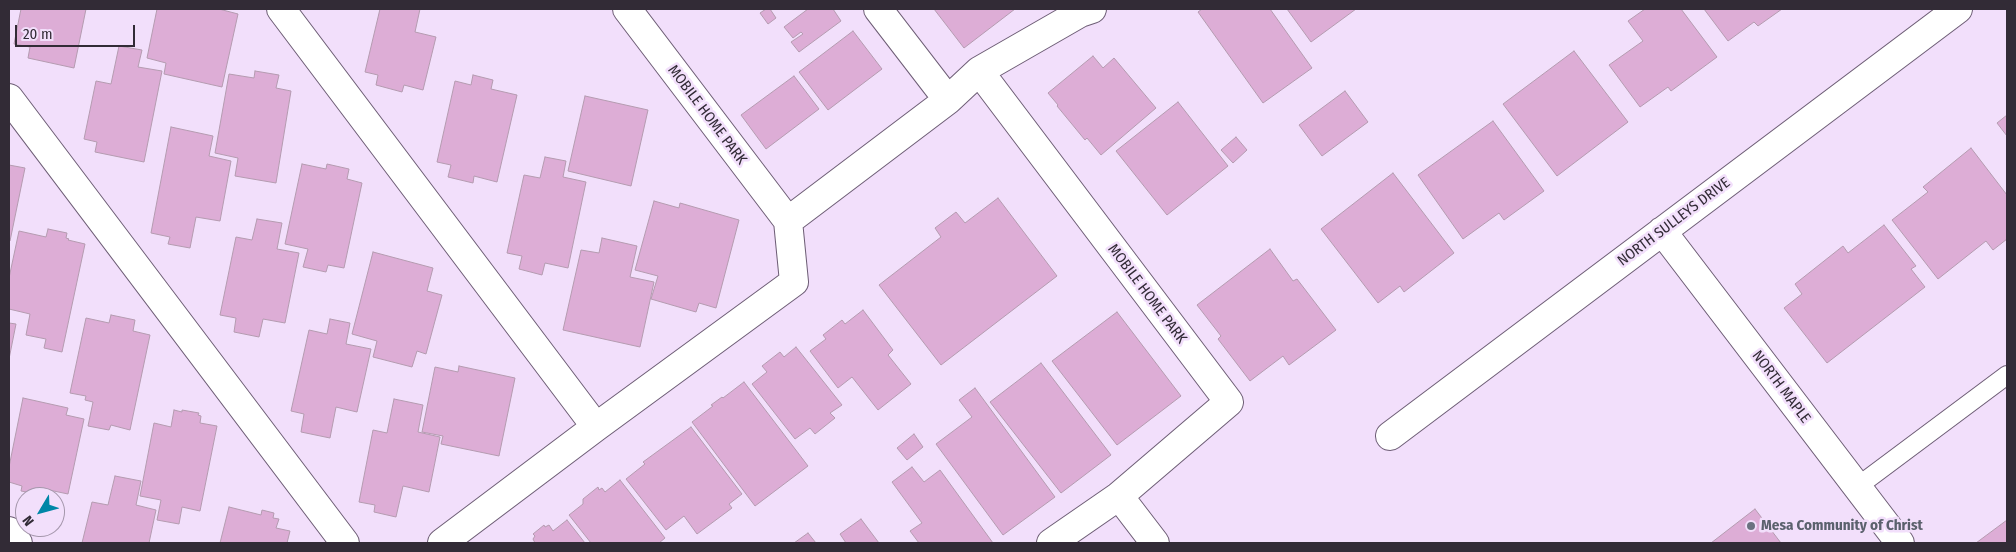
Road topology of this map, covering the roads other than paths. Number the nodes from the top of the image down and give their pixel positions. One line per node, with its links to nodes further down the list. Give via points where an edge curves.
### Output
1 (281, 9): 12 (street)
2 (627, 9): 9 (street, MOBILE HOME PARK)
3 (878, 9): 8 (street)
4 (1092, 9): 6 (street)
5 (1958, 9): 10 (street, NORTH SULLEYS DRIVE)
6 (979, 71): 8 (street); 15 (street, MOBILE HOME PARK, via 1229,402)
7 (9, 98): 18 (street)
8 (948, 100): 9 (street)
9 (788, 221): 12 (street, via 794,282)
10 (1662, 231): 13 (street, NORTH SULLEYS DRIVE); 14 (street, NORTH MAPLE)
11 (2007, 375): 14 (lane)
12 (596, 427): 19 (street)
13 (1390, 436)
14 (1857, 487): 22 (street, NORTH MAPLE)
15 (1119, 496): 20 (street, MOBILE HOME PARK); 21 (street)
16 (9, 531): 17 (street)
17 (18, 543)
18 (345, 543)
19 (442, 543)
20 (1051, 543)
21 (1155, 543)
22 (1900, 543)

